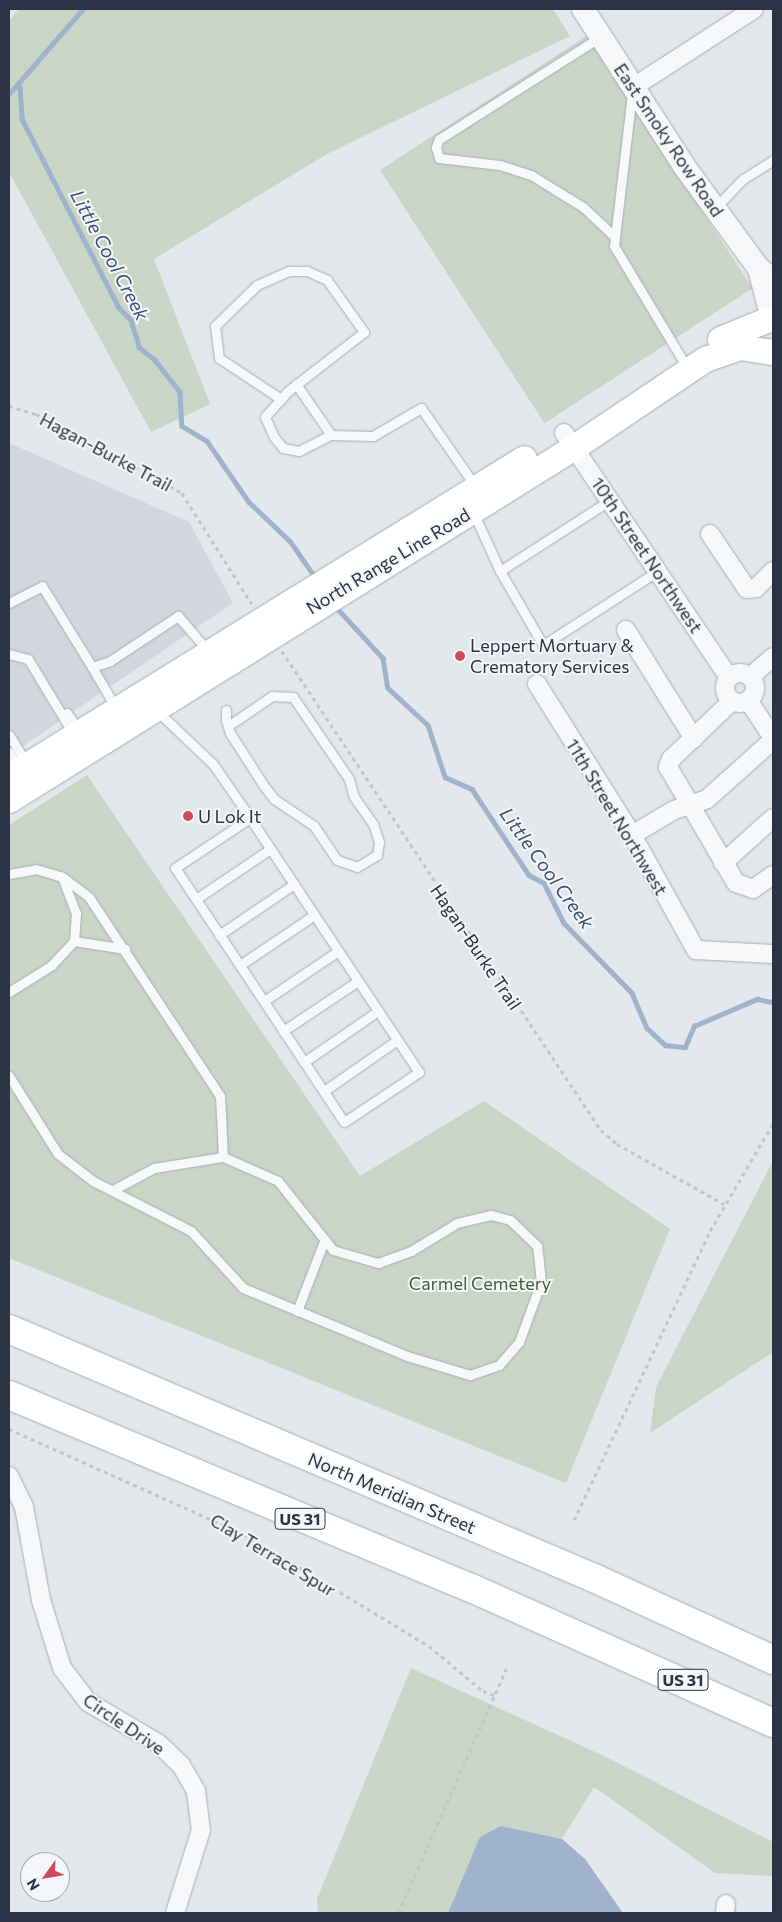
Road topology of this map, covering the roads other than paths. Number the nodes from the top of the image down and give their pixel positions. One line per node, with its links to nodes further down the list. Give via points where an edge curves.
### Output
1 (583, 9): 3 (street, East Smoky Row Road)
2 (754, 9): 4 (street)
3 (600, 37): 4 (street, East Smoky Row Road); 7 (lane, via 440,139 436,147 439,158 500,165 531,175 582,207)
4 (632, 88): 6 (street, East Smoky Row Road); 7 (lane)
5 (773, 160): 6 (lane, via 743,179)
6 (715, 208): 8 (street, East Smoky Row Road)
7 (614, 236): 11 (lane, via 614,246)
8 (766, 274): 9 (street, East Smoky Row Road)
9 (770, 312): 10 (main road, via 765,334); 11 (main road, North Range Line Road)
10 (773, 351): 15 (main road, North Range Line Road, via 744,346 718,353)
11 (682, 359): 15 (main road, North Range Line Road)
12 (296, 384): 13 (lane); 13 (lane, via 364,332 327,280 308,271 289,271 257,285 216,326 219,358); 14 (lane)
13 (281, 399): 14 (lane, via 265,417 283,448 299,451)
14 (331, 435): 16 (lane, via 373,436 421,408)
15 (569, 440): 16 (main road, North Range Line Road); 17 (street, 10th Street Northwest)
16 (474, 498): 19 (lane); 23 (main road, North Range Line Road)
17 (610, 500): 19 (lane); 20 (street, 10th Street Northwest)
18 (710, 534): 21 (street, via 747,589 756,588)
19 (500, 571): 20 (lane, via 543,645)
20 (658, 571): 30 (street, 10th Street Northwest)
21 (773, 571)
22 (9, 603): 28 (lane, via 42,586)
23 (291, 609): 25 (main road, North Range Line Road); 32 (main road, North Range Line Road)
24 (626, 630): 39 (street)
25 (208, 652): 28 (lane, via 178,616 110,661); 32 (main road, North Range Line Road)
26 (9, 654): 38 (lane, via 28,659)
27 (773, 656): 29 (street)
28 (92, 667): 35 (lane)
29 (750, 677): 30 (street, via 738,673); 33 (street, via 755,690)
30 (729, 678): 33 (street, via 726,692)
31 (537, 684): 46 (street, 11th Street Northwest)
32 (148, 700): 35 (main road, North Range Line Road); 44 (lane, via 213,764)
33 (740, 701): 39 (street); 40 (street)
34 (226, 710): 36 (lane)
35 (122, 717): 38 (main road, North Range Line Road)
36 (228, 726): 36 (lane, via 274,799 305,817 337,860 357,867 377,855 380,842 373,824 354,797 349,780 293,696 272,696)
37 (9, 735): 41 (lane)
38 (79, 736): 41 (main road, North Range Line Road); 42 (main road, North Range Line Road)
39 (694, 739): 43 (street, via 668,767)
40 (773, 739): 43 (street, via 707,800)
41 (16, 765)
42 (9, 800)
43 (691, 807): 46 (street, via 674,810); 48 (street)
44 (250, 818): 47 (lane); 53 (lane, via 175,868)
45 (773, 818): 48 (street)
46 (632, 835): 59 (street, 11th Street Northwest, via 696,950)
47 (270, 849): 52 (lane); 53 (lane)
48 (723, 863): 50 (street, via 736,883 747,890)
49 (9, 874): 51 (lane, via 36,869)
50 (773, 875)
51 (62, 877): 56 (lane, via 76,913); 57 (lane, via 89,897)
52 (294, 884): 54 (lane); 55 (lane)
53 (196, 898): 55 (lane)
54 (314, 915): 58 (lane); 60 (lane)
55 (220, 934): 60 (lane)
56 (74, 941): 57 (lane); 62 (lane, via 52,965)
57 (125, 949): 70 (lane, via 220,1096)
58 (338, 951): 61 (lane); 63 (lane)
59 (773, 954)
60 (240, 965): 63 (lane)
61 (358, 981): 64 (lane); 65 (lane)
62 (9, 992)
63 (264, 1001): 65 (lane)
64 (378, 1011): 66 (lane); 67 (lane)
65 (284, 1030): 67 (lane)
66 (398, 1040): 69 (lane); 69 (lane, via 419,1072 344,1122)
67 (304, 1062): 69 (lane)
68 (9, 1076): 71 (lane, via 58,1154)
69 (324, 1091)
70 (223, 1158): 71 (lane, via 154,1168); 72 (lane, via 278,1182)
71 (113, 1190): 73 (lane, via 191,1231 243,1288)
72 (324, 1241): 73 (lane); 73 (lane, via 333,1250 378,1263 411,1251 457,1223 491,1215 510,1220 537,1246 541,1282 519,1342 499,1365 470,1375 407,1356)
73 (297, 1311)
74 (9, 1329): 77 (highway, North Meridian Street, via 594,1578)
75 (9, 1395): 78 (highway, US 31, via 469,1587)
76 (9, 1476): 79 (street, Circle Drive, via 24,1507 42,1600 62,1668 88,1702 164,1750 181,1765 196,1791 201,1830)
77 (773, 1660)
78 (773, 1723)
79 (175, 1913)

